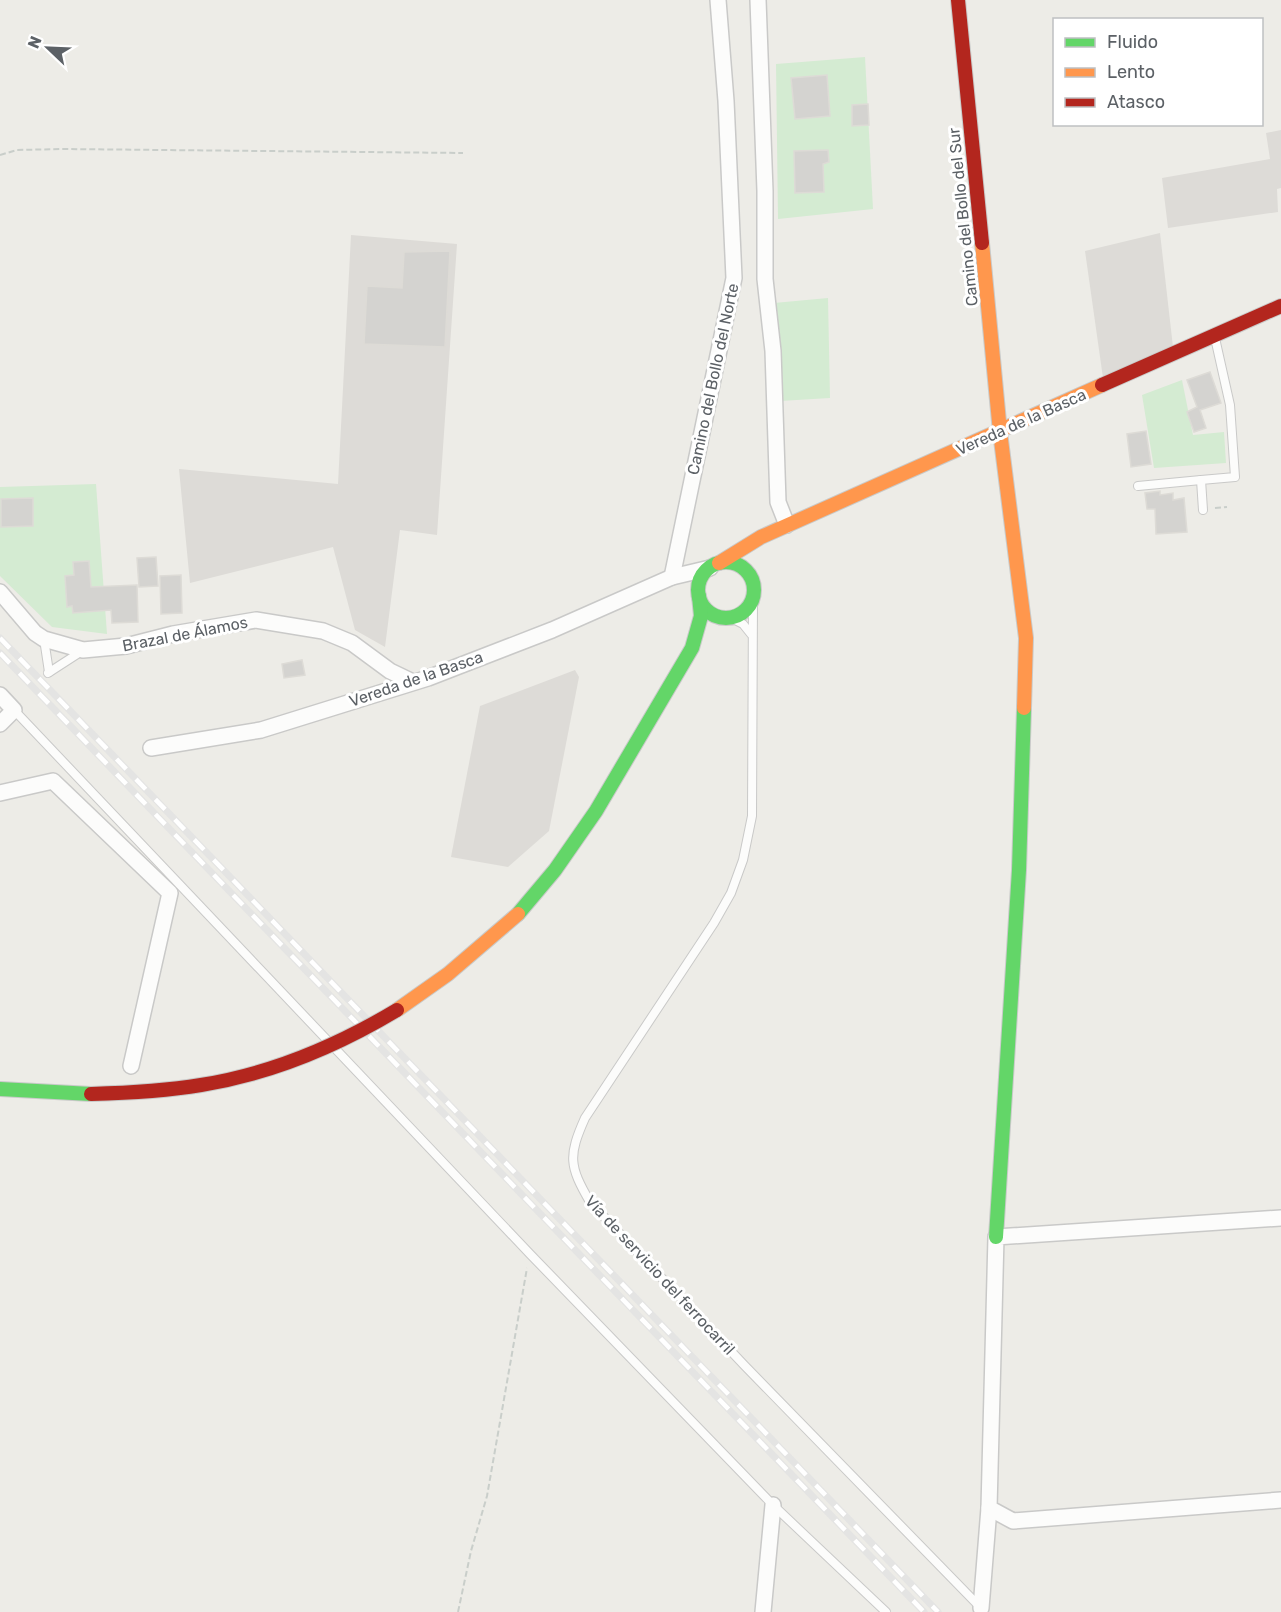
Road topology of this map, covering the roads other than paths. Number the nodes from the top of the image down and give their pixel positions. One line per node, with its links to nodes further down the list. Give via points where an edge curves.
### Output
1 (718, 0): 14 (street, Camino del Bollo del Norte, via 734,278)
2 (758, 0): 10 (street, via 765,279 773,351 778,502)
3 (958, 0): 6 (street, Camino del Bollo del Sur)
4 (1281, 306): 5 (street, Vereda de la Basca)
5 (1214, 335): 6 (street, Vereda de la Basca); 7 (lane, via 1230,405 1235,477)
6 (1000, 432): 10 (street, Vereda de la Basca); 32 (street, Camino del Bollo del Sur, via 1026,638 1019,870)
7 (1201, 480): 8 (lane); 9 (lane)
8 (1138, 486)
9 (1203, 510)
10 (787, 525): 11 (street, Vereda de la Basca)
11 (760, 537): 12 (street, Vereda de la Basca); 13 (street, via 751,555)
12 (714, 566): 13 (street, via 737,564); 14 (street, Vereda de la Basca); 16 (street, via 700,580)
13 (751, 576): 17 (street)
14 (672, 577): 16 (street, via 684,580); 23 (street, Vereda de la Basca, via 552,630)
15 (0, 592): 20 (street, Brazal de Álamos)
16 (699, 592): 18 (street, via 702,604 712,615); 21 (street, via 701,616)
17 (753, 599): 18 (street, via 746,610); 19 (lane, Vía de servicio del ferrocarril)
18 (729, 618): 19 (lane, via 743,624); 21 (street, via 709,630)
19 (752, 636): 36 (lane, Vía de servicio del ferrocarril, via 752,816 743,860 714,923 585,1118 572,1159 576,1179 590,1202)
20 (44, 639): 22 (street, Brazal de Álamos); 22 (lane, via 49,673)
21 (692, 648): 30 (street, bridge, via 596,811 555,870 518,914 430,989 370,1027 330,1046 204,1085 91,1094)
22 (83, 650): 23 (street, Brazal de Álamos, via 126,646 256,620 323,631 352,643 390,671)
23 (413, 682): 27 (street, Vereda de la Basca, via 261,730)
24 (0, 696): 25 (street)
25 (14, 710): 26 (street); 34 (lane)
26 (0, 724)
27 (151, 748)
28 (0, 793): 29 (street, via 53,781 170,893)
29 (131, 1066)
30 (0, 1089)
31 (1281, 1218): 32 (street)
32 (996, 1237): 35 (street)
33 (1281, 1500): 35 (street, via 1012,1521)
34 (773, 1505): 37 (street); 38 (lane)
35 (989, 1508): 36 (street)
36 (983, 1610)
37 (763, 1612)
38 (886, 1612)

